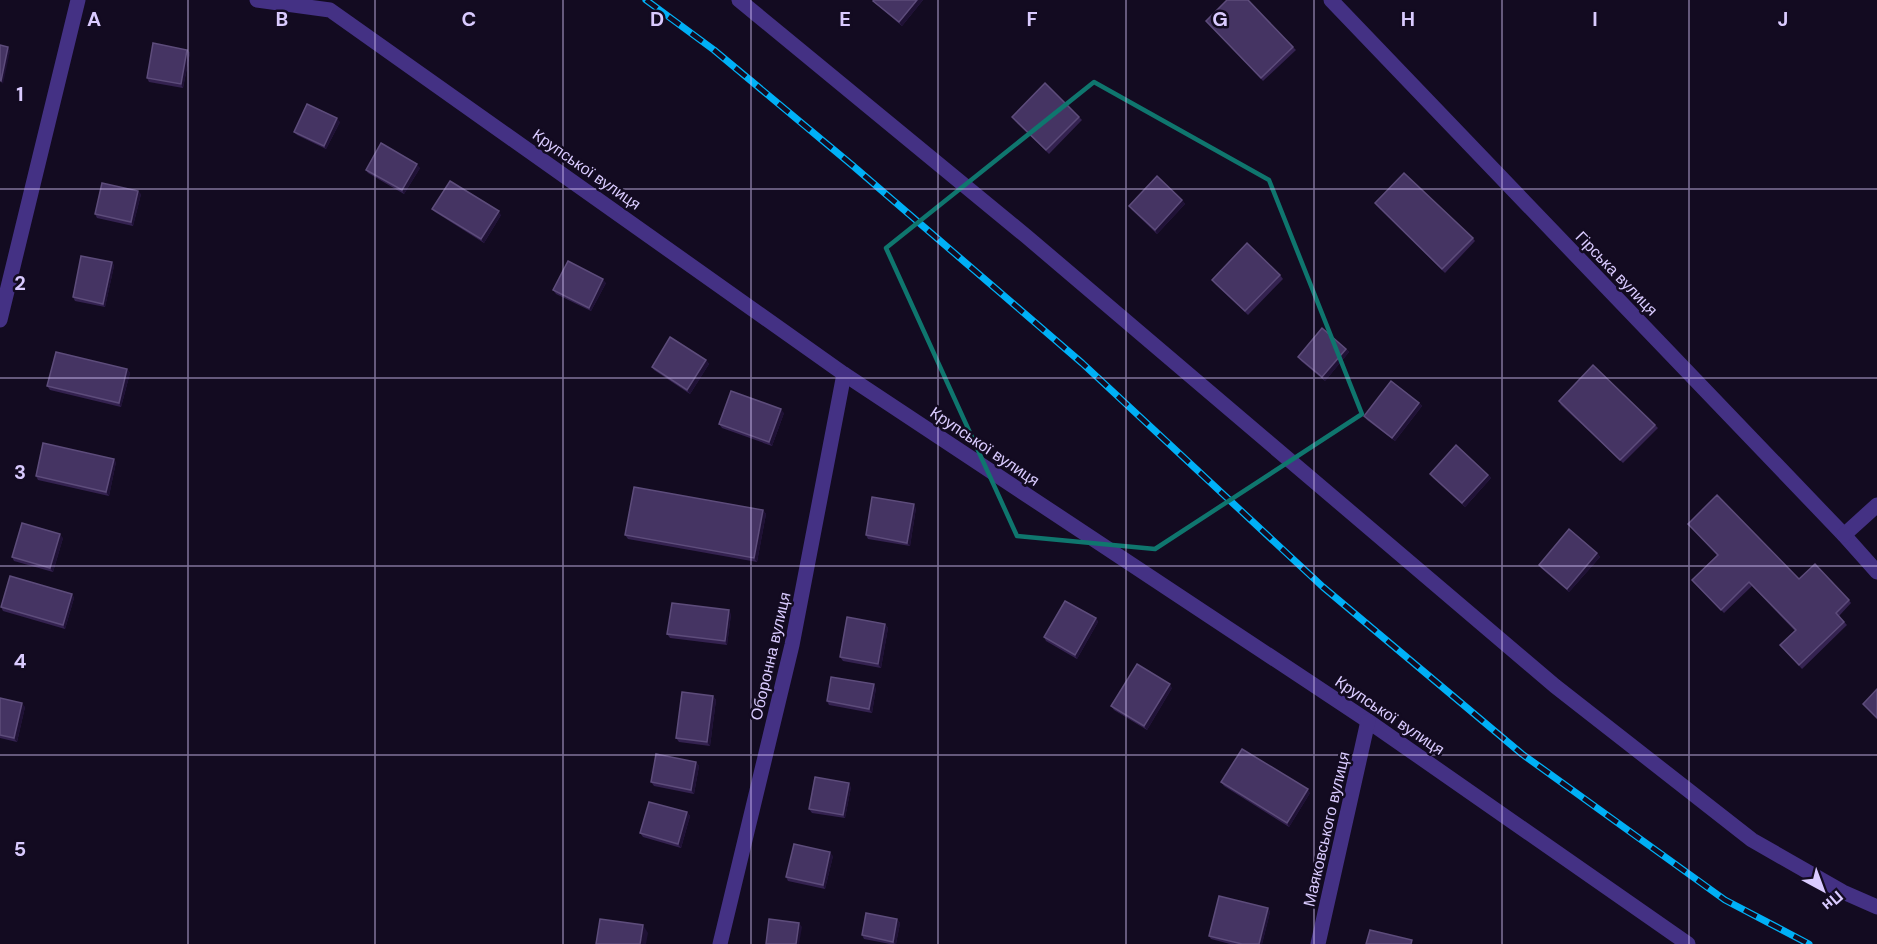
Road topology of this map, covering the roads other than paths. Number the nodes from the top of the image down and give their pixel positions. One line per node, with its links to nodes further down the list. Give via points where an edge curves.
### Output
1 (78, 0): 5 (street)
2 (258, 0): 6 (street, Крупської вулиця, via 330,10)
3 (739, 0): 11 (street, via 1026,236 1555,686 1752,840)
4 (1331, 0): 8 (street, Гірська вулиця)
5 (0, 320)
6 (844, 374): 10 (street, Крупської вулиця); 12 (street, Оборонна вулиця, via 792,645)
7 (1877, 506): 8 (street)
8 (1844, 535): 9 (street, Гірська вулиця)
9 (1877, 572)
10 (1368, 722): 13 (street, Маяковського вулиця); 14 (street, Крупської вулиця)
11 (1877, 907)
12 (720, 944)
13 (1318, 944)
14 (1688, 944)

